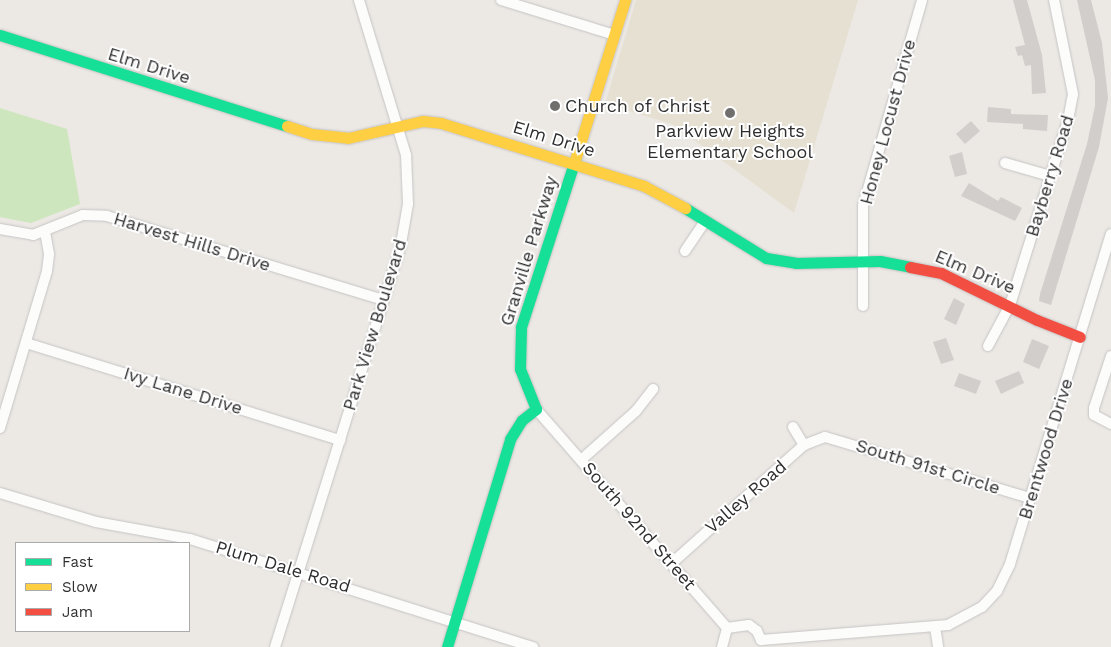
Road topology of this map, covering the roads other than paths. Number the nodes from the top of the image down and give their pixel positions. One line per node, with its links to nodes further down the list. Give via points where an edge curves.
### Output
1 (359, 0): 8 (street, Park View Boulevard)
2 (501, 0): 7 (street)
3 (625, 0): 7 (street, Granville Parkway)
4 (922, 0): 17 (street, Honey Locust Drive, via 863,206)
5 (1054, 0): 11 (street, Bayberry Road, via 1073,94)
6 (0, 35): 8 (street, Elm Drive, via 312,134 348,138)
7 (615, 35): 10 (street, Granville Parkway)
8 (398, 127): 10 (street, Elm Drive, via 418,121 435,122); 18 (street, Park View Boulevard, via 407,162 409,196 401,244)
9 (1005, 163): 11 (street)
10 (574, 164): 12 (street, Elm Drive, via 644,186); 26 (street, Granville Parkway, via 521,327 520,369)
11 (1050, 176): 19 (street, Bayberry Road)
12 (706, 221): 16 (street); 17 (street, Elm Drive, via 744,247 772,259 804,263)
13 (0, 229): 14 (street, Harvest Hills Drive, via 22,235)
14 (45, 232): 18 (street, Harvest Hills Drive, via 83,215 107,216); 22 (street, via 48,266)
15 (1111, 234): 21 (street, Brentwood Drive)
16 (684, 251)
17 (862, 260): 19 (street, Elm Drive, via 941,273); 20 (street, Honey Locust Drive)
18 (384, 300): 31 (street, Park View Boulevard)
19 (1010, 305): 21 (street, Elm Drive); 23 (street, Bayberry Road)
20 (863, 306)
21 (1080, 337): 35 (street, Brentwood Drive)
22 (26, 343): 29 (street); 31 (street, Ivy Lane Drive)
23 (988, 346)
24 (1111, 356): 27 (street, via 1094,415)
25 (653, 389): 33 (street, via 636,411)
26 (536, 409): 33 (street, South 92nd Street); 38 (street, via 518,425 510,439)
27 (1111, 424)
28 (793, 427): 32 (street)
29 (0, 428)
30 (825, 437): 32 (street, Valley Road); 35 (street, South 91st Circle)
31 (340, 440): 37 (street, Park View Boulevard)
32 (804, 445): 36 (street, Valley Road)
33 (581, 460): 36 (street, South 92nd Street)
34 (0, 493): 37 (street, Plum Dale Road, via 96,522 190,539)
35 (1030, 498): 39 (street, Brentwood Drive, via 1010,564 998,591 964,619)
36 (672, 563): 40 (street, South 92nd Street)
37 (299, 572): 38 (street, Plum Dale Road); 42 (street, Park View Boulevard)
38 (455, 620): 43 (street); 44 (street, Plum Dale Road)
39 (935, 627): 41 (street, Brentwood Drive); 46 (street)
40 (727, 628): 41 (street, via 749,625 757,630); 45 (street)
41 (760, 644)
42 (275, 647)
43 (447, 647)
44 (534, 647)
45 (722, 647)
46 (938, 647)

